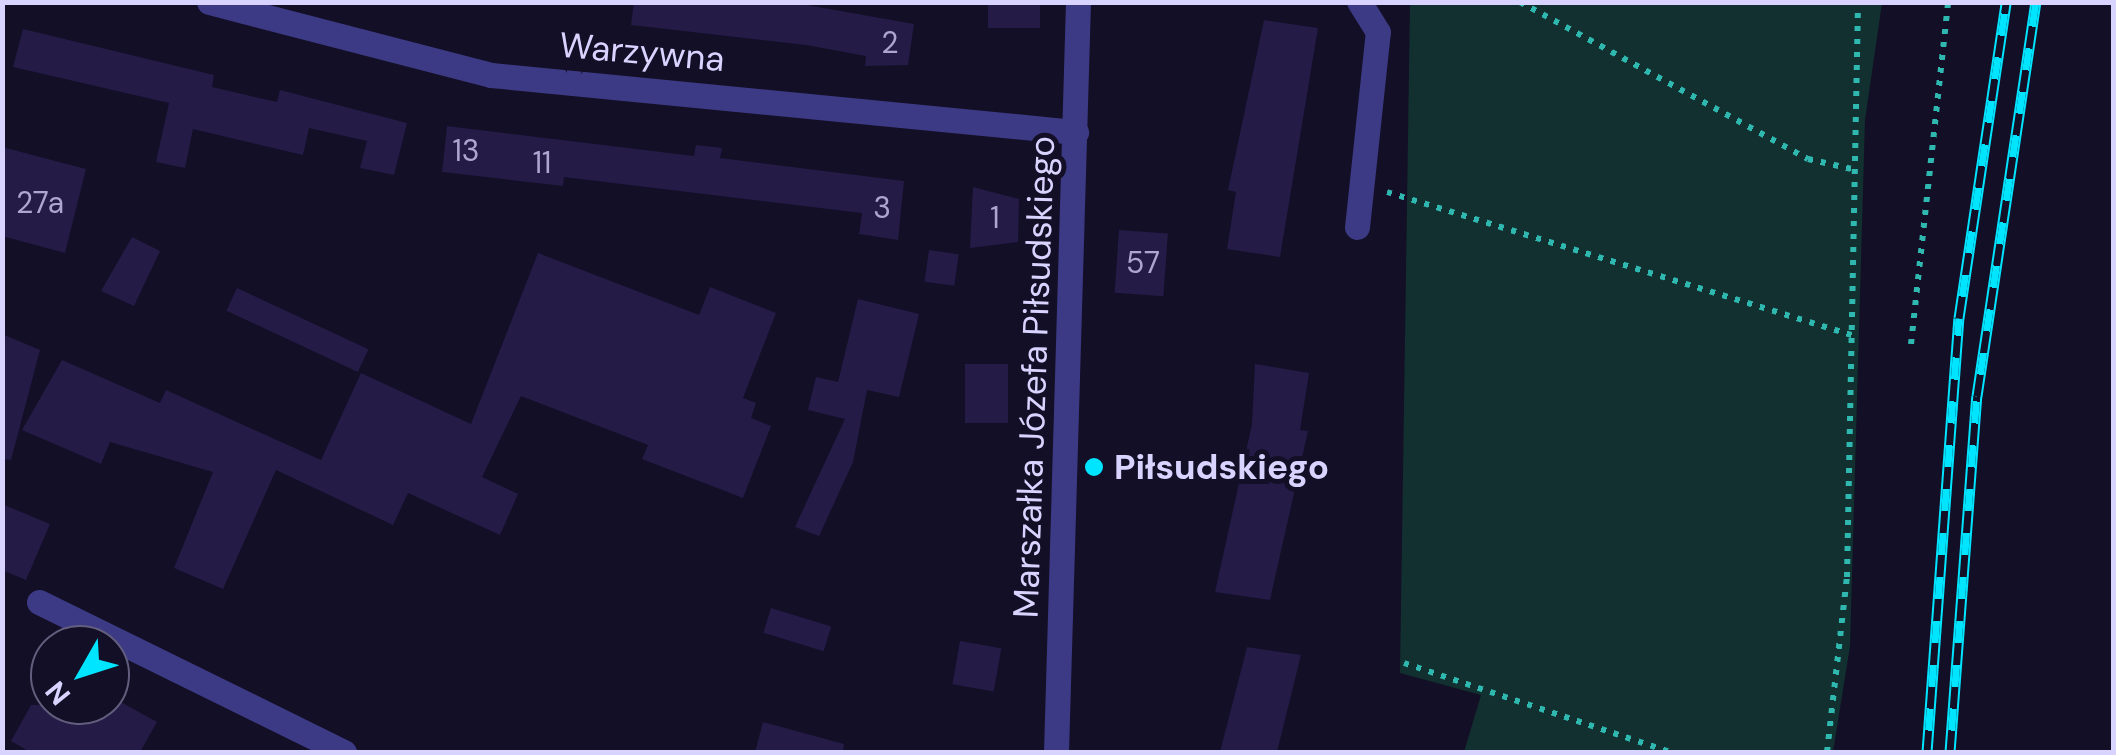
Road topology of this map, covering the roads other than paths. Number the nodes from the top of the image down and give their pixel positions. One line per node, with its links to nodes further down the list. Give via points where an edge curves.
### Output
1 (209, 2): 4 (street, Warzywna, via 491,74)
2 (1078, 2): 4 (street, Marszałka Józefa Piłsudskiego)
3 (1359, 2): 5 (street, via 1378,32)
4 (1076, 132): 8 (street, Marszałka Józefa Piłsudskiego)
5 (1357, 227)
6 (39, 602): 7 (street)
7 (344, 752)
8 (1056, 752)

